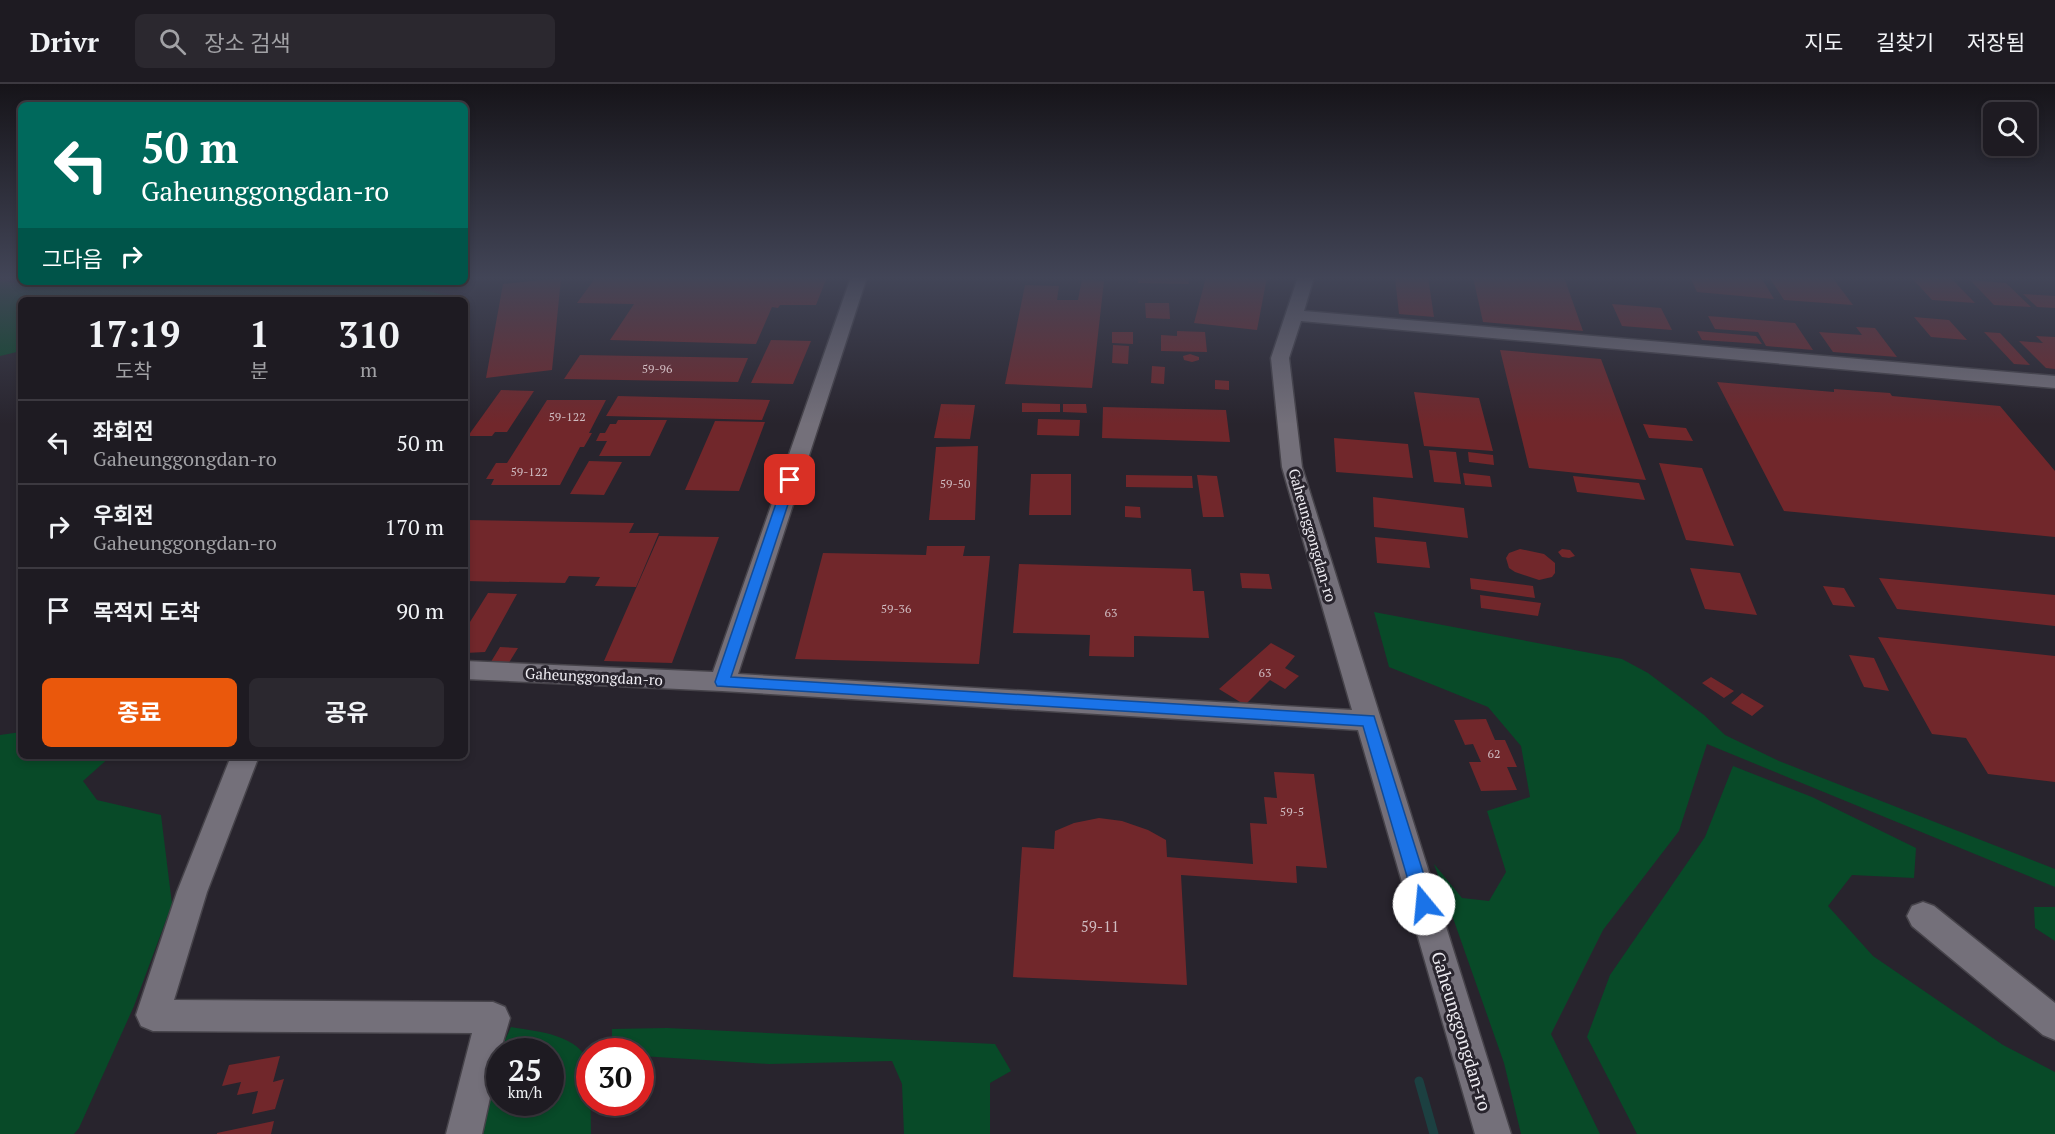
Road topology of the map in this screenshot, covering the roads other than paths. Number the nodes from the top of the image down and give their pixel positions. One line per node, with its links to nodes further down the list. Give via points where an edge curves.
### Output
1 (842, 326): 6 (street)
2 (1290, 326): 7 (street, Gaheunggongdan-ro, via 1280,358 1292,467)
3 (1419, 326): 4 (street)
4 (2055, 382)
5 (468, 670): 6 (street, Gaheunggongdan-ro)
6 (722, 682): 7 (street, Gaheunggongdan-ro)
7 (1369, 720): 12 (street, Gaheunggongdan-ro)
8 (244, 759): 11 (street, via 192,892 153,1016 494,1018)
9 (1923, 916): 10 (street)
10 (2055, 1024)
11 (464, 1134)
12 (1493, 1134)

